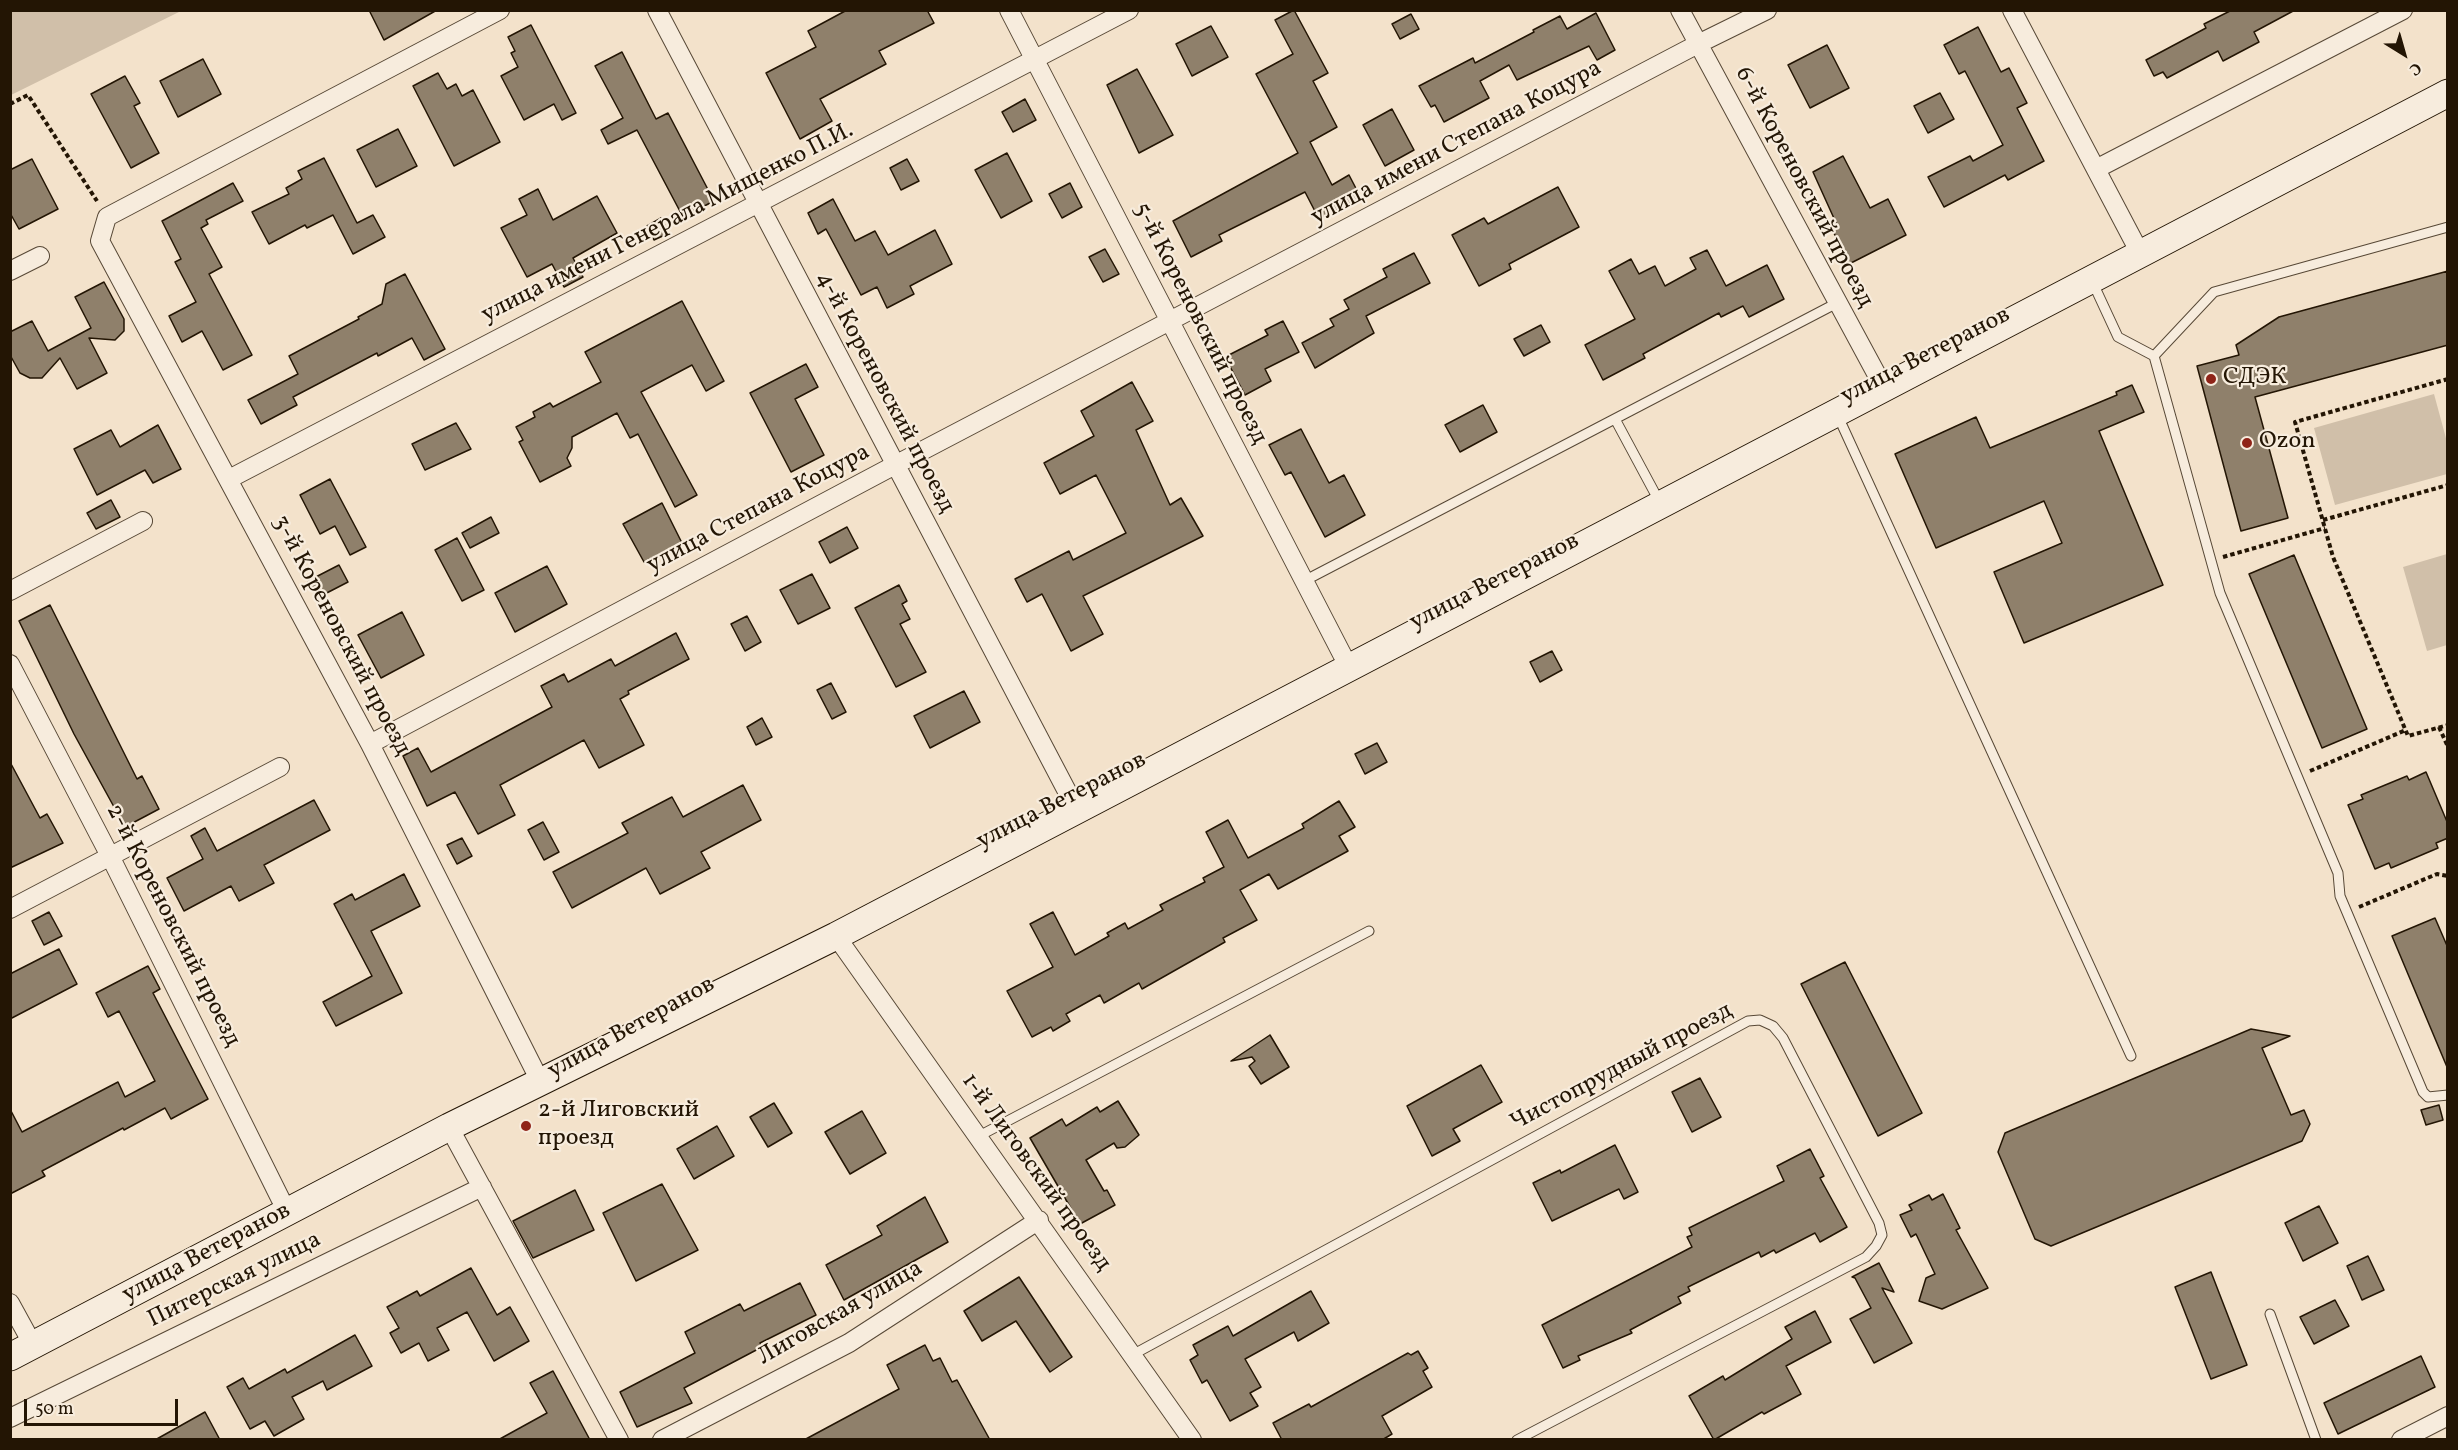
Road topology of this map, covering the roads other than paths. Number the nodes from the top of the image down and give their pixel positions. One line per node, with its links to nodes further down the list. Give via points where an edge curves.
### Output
1 (500, 10): 27 (street, 3-й Кореновский проезд, via 107,217 100,241)
2 (657, 10): 14 (street, 4-й Кореновский проезд)
3 (1009, 10): 10 (street, 5-й Кореновский проезд)
4 (1129, 10): 10 (street, улица имени Генерала Мищенко П.И.)
5 (1680, 10): 9 (street, 6-й Кореновский проезд)
6 (1767, 10): 9 (street, улица имени Степана Коцура)
7 (2012, 10): 13 (street)
8 (2403, 10): 13 (street)
9 (1698, 44): 20 (street, 6-й Кореновский проезд); 21 (street, улица имени Степана Коцура)
10 (1035, 59): 14 (street, улица имени Генерала Мищенко П.И.); 21 (street, 5-й Кореновский проезд)
11 (2448, 78): 16 (street, улица Ветеранов)
12 (2448, 93): 16 (street, улица Ветеранов)
13 (2096, 169): 16 (street)
14 (759, 205): 26 (street, 4-й Кореновский проезд); 27 (street, улица имени Генерала Мищенко П.И.)
15 (2448, 227): 22 (lane, via 2214,292)
16 (2139, 252): 19 (street, улица Ветеранов); 23 (street, улица Ветеранов)
17 (40, 256): 18 (street)
18 (10, 271)
19 (2092, 280): 22 (lane, via 2118,337); 23 (street, улица Ветеранов)
20 (1837, 303): 23 (street, 6-й Кореновский проезд); 25 (lane)
21 (1171, 321): 26 (street, улица Степана Коцура); 30 (street, 5-й Кореновский проезд)
22 (2154, 356): 43 (lane, via 2220,593 2338,873 2340,896 2422,1092 2428,1097)
23 (1882, 384): 24 (street, улица Ветеранов); 28 (street, улица Ветеранов)
24 (1837, 412): 40 (street, улица Ветеранов); 41 (lane)
25 (1615, 419): 28 (lane); 30 (lane)
26 (895, 465): 34 (street, улица Степана Коцура); 36 (street, 4-й Кореновский проезд)
27 (229, 479): 34 (street, 3-й Кореновский проезд)
28 (1658, 499): 32 (street, улица Ветеранов)
29 (143, 521): 31 (street)
30 (1304, 581): 32 (street, 5-й Кореновский проезд)
31 (10, 591)
32 (1345, 660): 36 (street, улица Ветеранов)
33 (10, 664): 37 (street, 2-й Кореновский проезд)
34 (370, 744): 42 (street, 3-й Кореновский проезд)
35 (280, 767): 37 (street)
36 (1070, 797): 42 (street, улица Ветеранов, via 564,1061)
37 (110, 856): 38 (street); 47 (street, 2-й Кореновский проезд)
38 (10, 909)
39 (1369, 932): 45 (lane)
40 (836, 936): 42 (street, улица Ветеранов); 45 (street, 1-й Лиговский проезд)
41 (2131, 1056)
42 (540, 1081): 44 (street, улица Ветеранов)
43 (2448, 1095)
44 (449, 1127): 46 (street); 47 (street, улица Ветеранов)
45 (979, 1136): 48 (street, 1-й Лиговский проезд)
46 (482, 1186): 54 (street, Питерская улица); 55 (street)
47 (287, 1212): 51 (street, улица Ветеранов)
48 (1039, 1220): 52 (street, 1-й Лиговский проезд); 56 (street, Лиговская улица, via 849,1343)
49 (10, 1303): 51 (street)
50 (2270, 1314): 59 (lane)
51 (22, 1351)
52 (1134, 1354): 57 (street, 1-й Лиговский проезд); 58 (lane, Чистопрудный проезд, via 1748,1021 1760,1020 1773,1026 1783,1038 1879,1223 1882,1235 1876,1246 1866,1257)
53 (2448, 1416): 60 (street)
54 (10, 1418)
55 (619, 1440)
56 (662, 1440)
57 (1192, 1440)
58 (1517, 1440)
59 (2316, 1440)
60 (2401, 1440)

